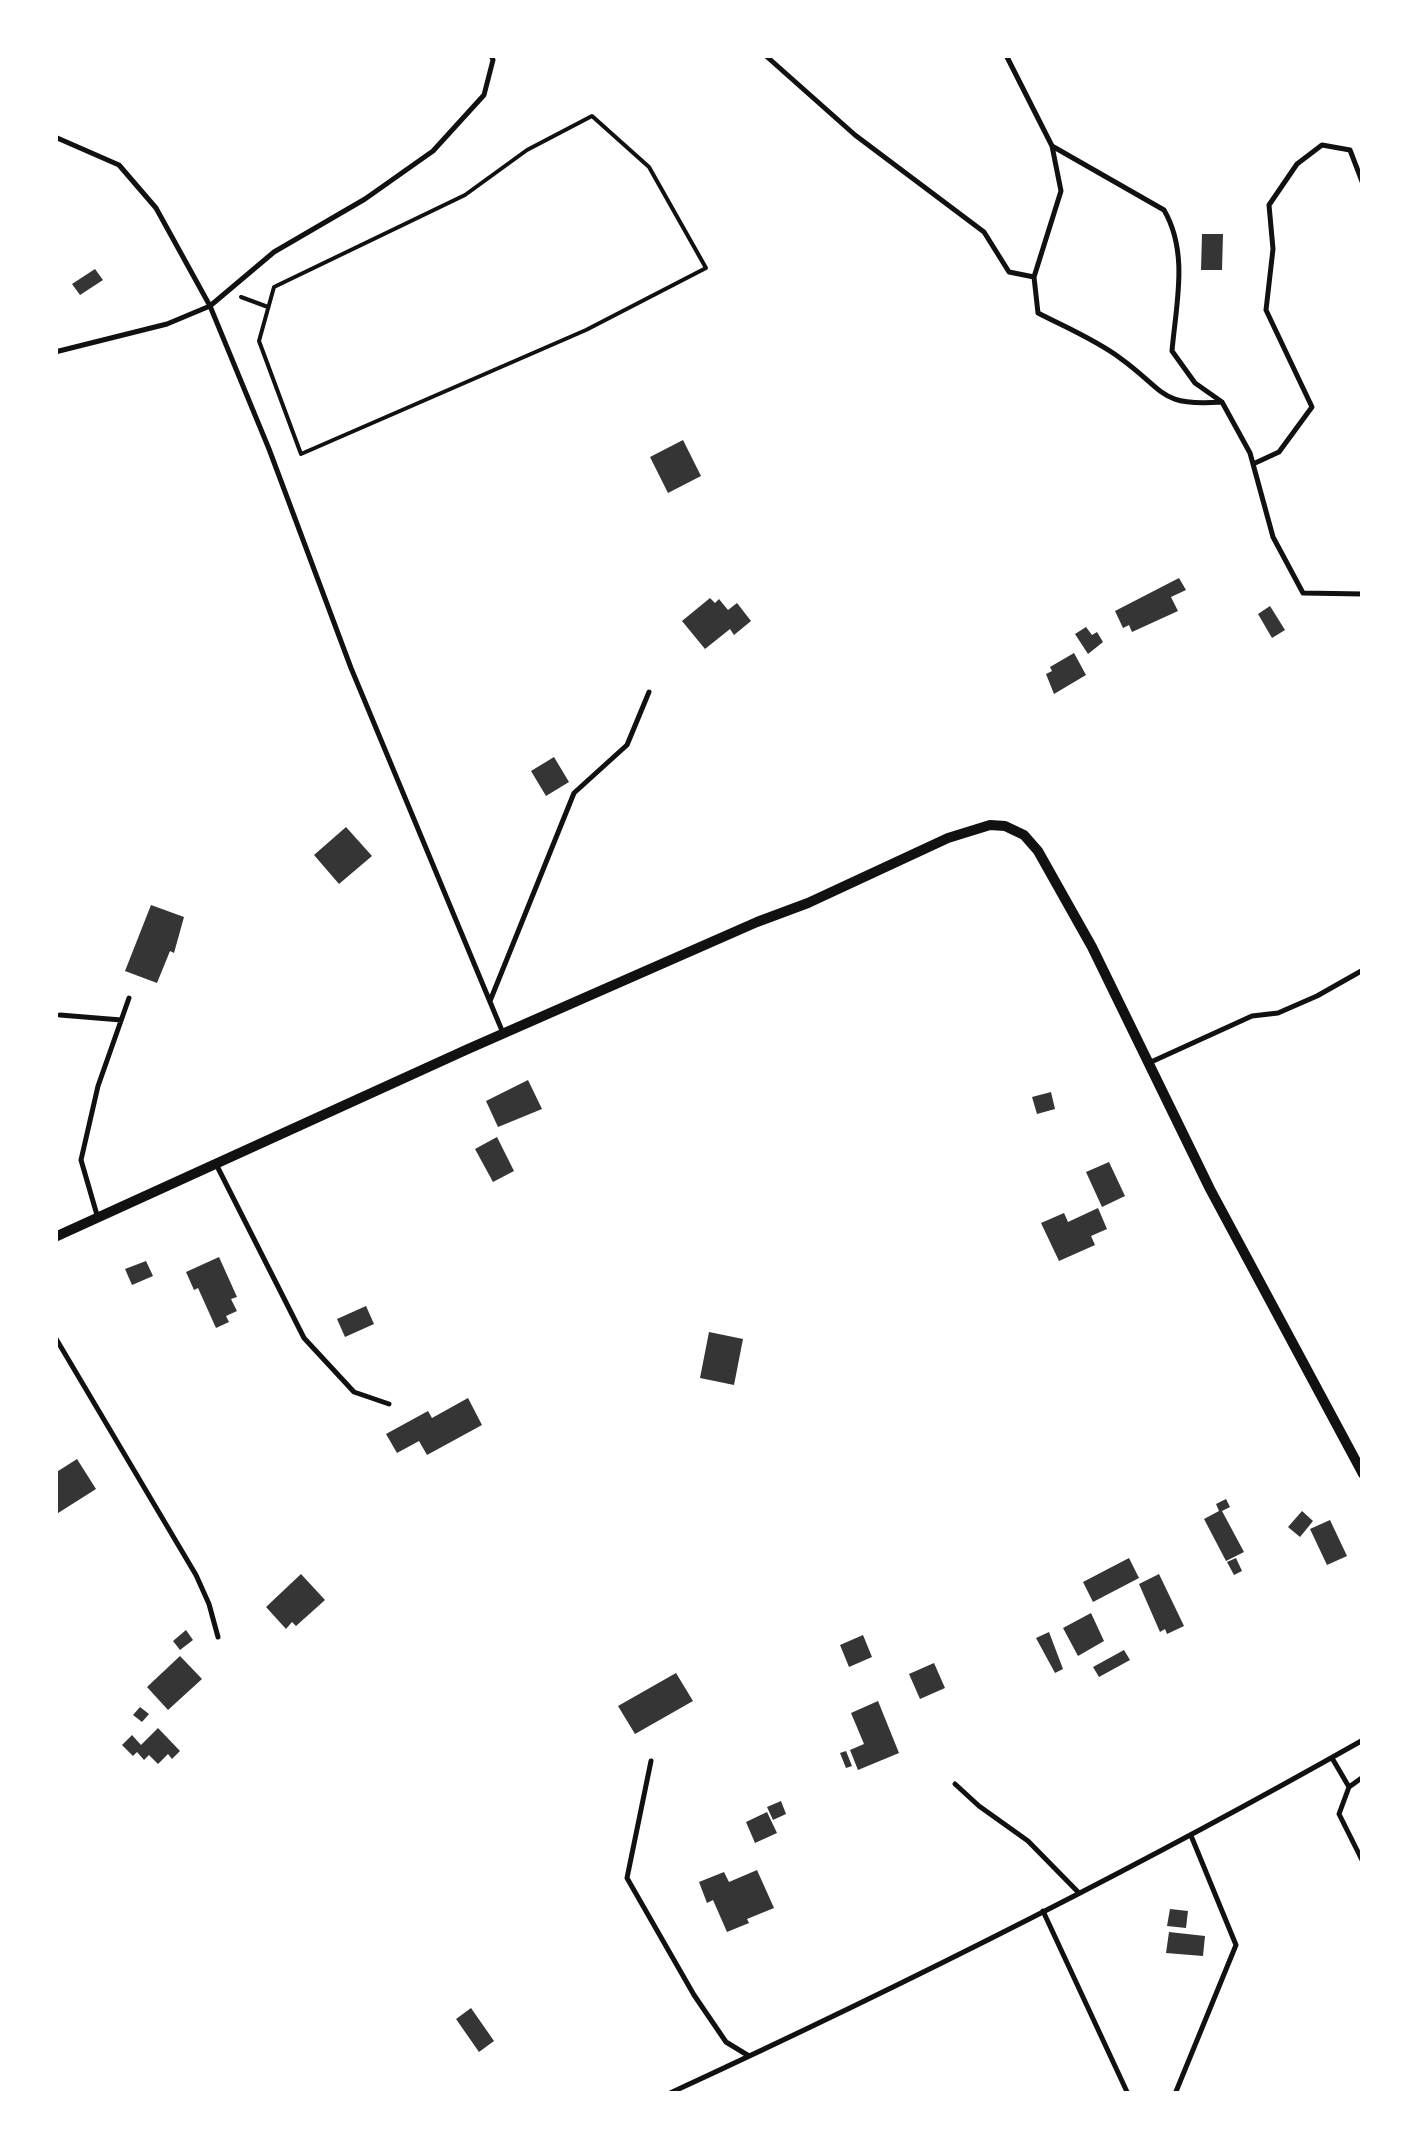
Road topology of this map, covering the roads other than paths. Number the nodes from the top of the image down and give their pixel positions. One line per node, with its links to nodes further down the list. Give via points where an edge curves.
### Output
1 (492, 55): 8 (lane, via 484,95 433,151 274,252)
2 (766, 55): 7 (lane, via 854,135 984,232 1009,272)
3 (1006, 55): 5 (lane)
4 (55, 137): 8 (lane, via 119,165 156,208)
5 (1052, 146): 7 (lane, via 1061,191); 10 (lane, via 1164,210 1180,256 1172,351 1194,383)
6 (1363, 184): 11 (lane, via 1350,150 1322,145 1297,164 1269,205 1273,248 1266,310 1312,407 1279,452)
7 (1034, 278): 10 (lane, via 1038,312 1119,357 1166,397 1190,405)
8 (210, 306): 9 (lane, via 167,324); 16 (lane)
9 (55, 352)
10 (1222, 402): 11 (lane)
11 (1253, 464): 12 (lane, via 1273,537 1304,593)
12 (1363, 594)
13 (649, 692): 16 (lane, via 627,746 574,793)
14 (1363, 970): 20 (lane, via 1317,996 1252,1016)
15 (128, 998): 18 (lane)
16 (490, 1001): 19 (lane)
17 (60, 1014): 18 (lane)
18 (121, 1020): 22 (lane, via 81,1160)
19 (504, 1033): 20 (street, via 990,825 1006,826 1038,851); 21 (street)
20 (1149, 1064): 26 (street)
21 (216, 1164): 22 (street); 25 (lane, via 304,1338 354,1392)
22 (98, 1218): 23 (street)
23 (55, 1238)
24 (55, 1337): 27 (lane, via 196,1575)
25 (389, 1404)
26 (1363, 1474)
27 (218, 1637)
28 (1363, 1740): 29 (lane)
29 (1332, 1758): 33 (lane); 34 (lane)
30 (651, 1761): 38 (lane, via 628,1878 726,2042)
31 (1363, 1776): 33 (lane)
32 (955, 1784): 36 (lane, via 1028,1841)
33 (1349, 1787): 35 (lane, via 1339,1814)
34 (1192, 1836): 36 (lane); 41 (lane, via 1236,1946)
35 (1363, 1862)
36 (1078, 1893): 37 (lane)
37 (1044, 1910): 38 (lane); 40 (lane)
38 (750, 2056): 39 (lane)
39 (668, 2094)
40 (1128, 2094)
41 (1175, 2094)

